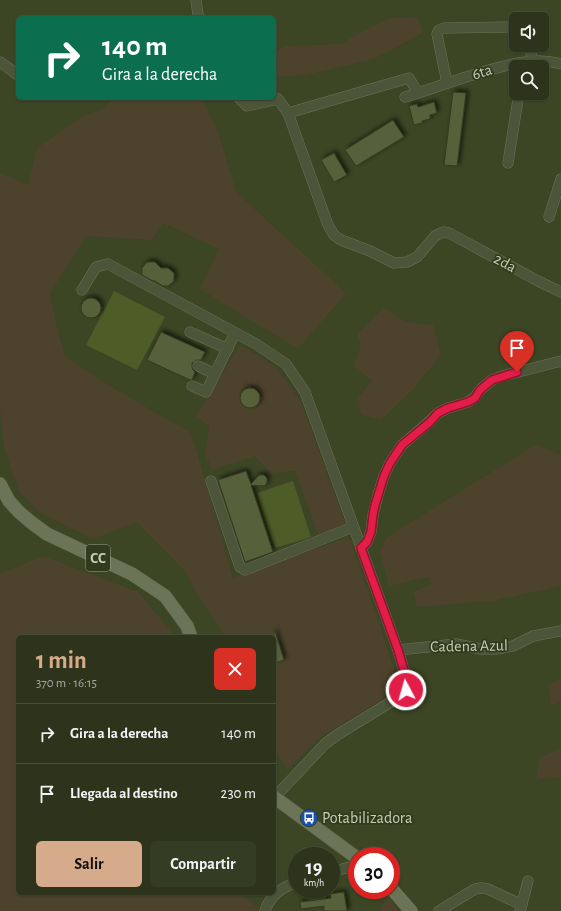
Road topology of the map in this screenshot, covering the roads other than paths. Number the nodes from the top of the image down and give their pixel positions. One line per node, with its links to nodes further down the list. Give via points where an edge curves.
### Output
1 (196, 0): 2 (street)
2 (199, 16)
3 (509, 27): 9 (street, via 439,30 437,34)
4 (0, 62): 8 (street)
5 (549, 62): 6 (street, 6ta)
6 (561, 64)
7 (509, 65): 9 (street, 6ta)
8 (16, 74)
9 (447, 83): 10 (street, 6ta)
10 (418, 93): 11 (street, 6ta); 16 (street, via 410,78)
11 (405, 97)
12 (276, 99): 16 (street)
13 (241, 100): 14 (street, via 247,106)
14 (274, 100)
15 (518, 100): 17 (street)
16 (288, 113): 21 (street, 2da, via 334,236 394,263 407,262 417,257 435,236 443,232 449,233)
17 (508, 162)
18 (561, 179): 19 (street)
19 (548, 217)
20 (82, 290): 23 (street, via 96,267 108,264)
21 (561, 292)
22 (190, 332): 24 (street)
23 (235, 333): 24 (street); 31 (street, via 286,364 305,392)
24 (228, 349): 27 (street)
25 (561, 361): 32 (street, via 492,380 475,398 438,413 402,445 384,476 371,532)
26 (198, 366): 27 (street)
27 (215, 374): 28 (street, via 206,392)
28 (192, 386)
29 (211, 481): 31 (street, via 240,567 245,570)
30 (0, 484): 34 (main road, CC, via 9,501 19,512 47,534 132,574 165,596 187,626)
31 (353, 526): 32 (street)
32 (361, 548): 35 (street)
33 (561, 631): 35 (street, Cadena Azul, via 533,636 513,646 497,649 456,644)
34 (190, 635)
35 (398, 650): 36 (street, via 407,681 406,690 325,744)
36 (276, 796)
37 (276, 799): 38 (main road)
38 (348, 851)
39 (528, 881): 44 (street)
40 (288, 886): 41 (street)
41 (276, 893)
42 (274, 895): 45 (street)
43 (400, 898): 46 (main road)
44 (521, 908): 47 (street, via 488,889 481,888 475,889)
45 (265, 911)
46 (411, 911)
47 (439, 911)

